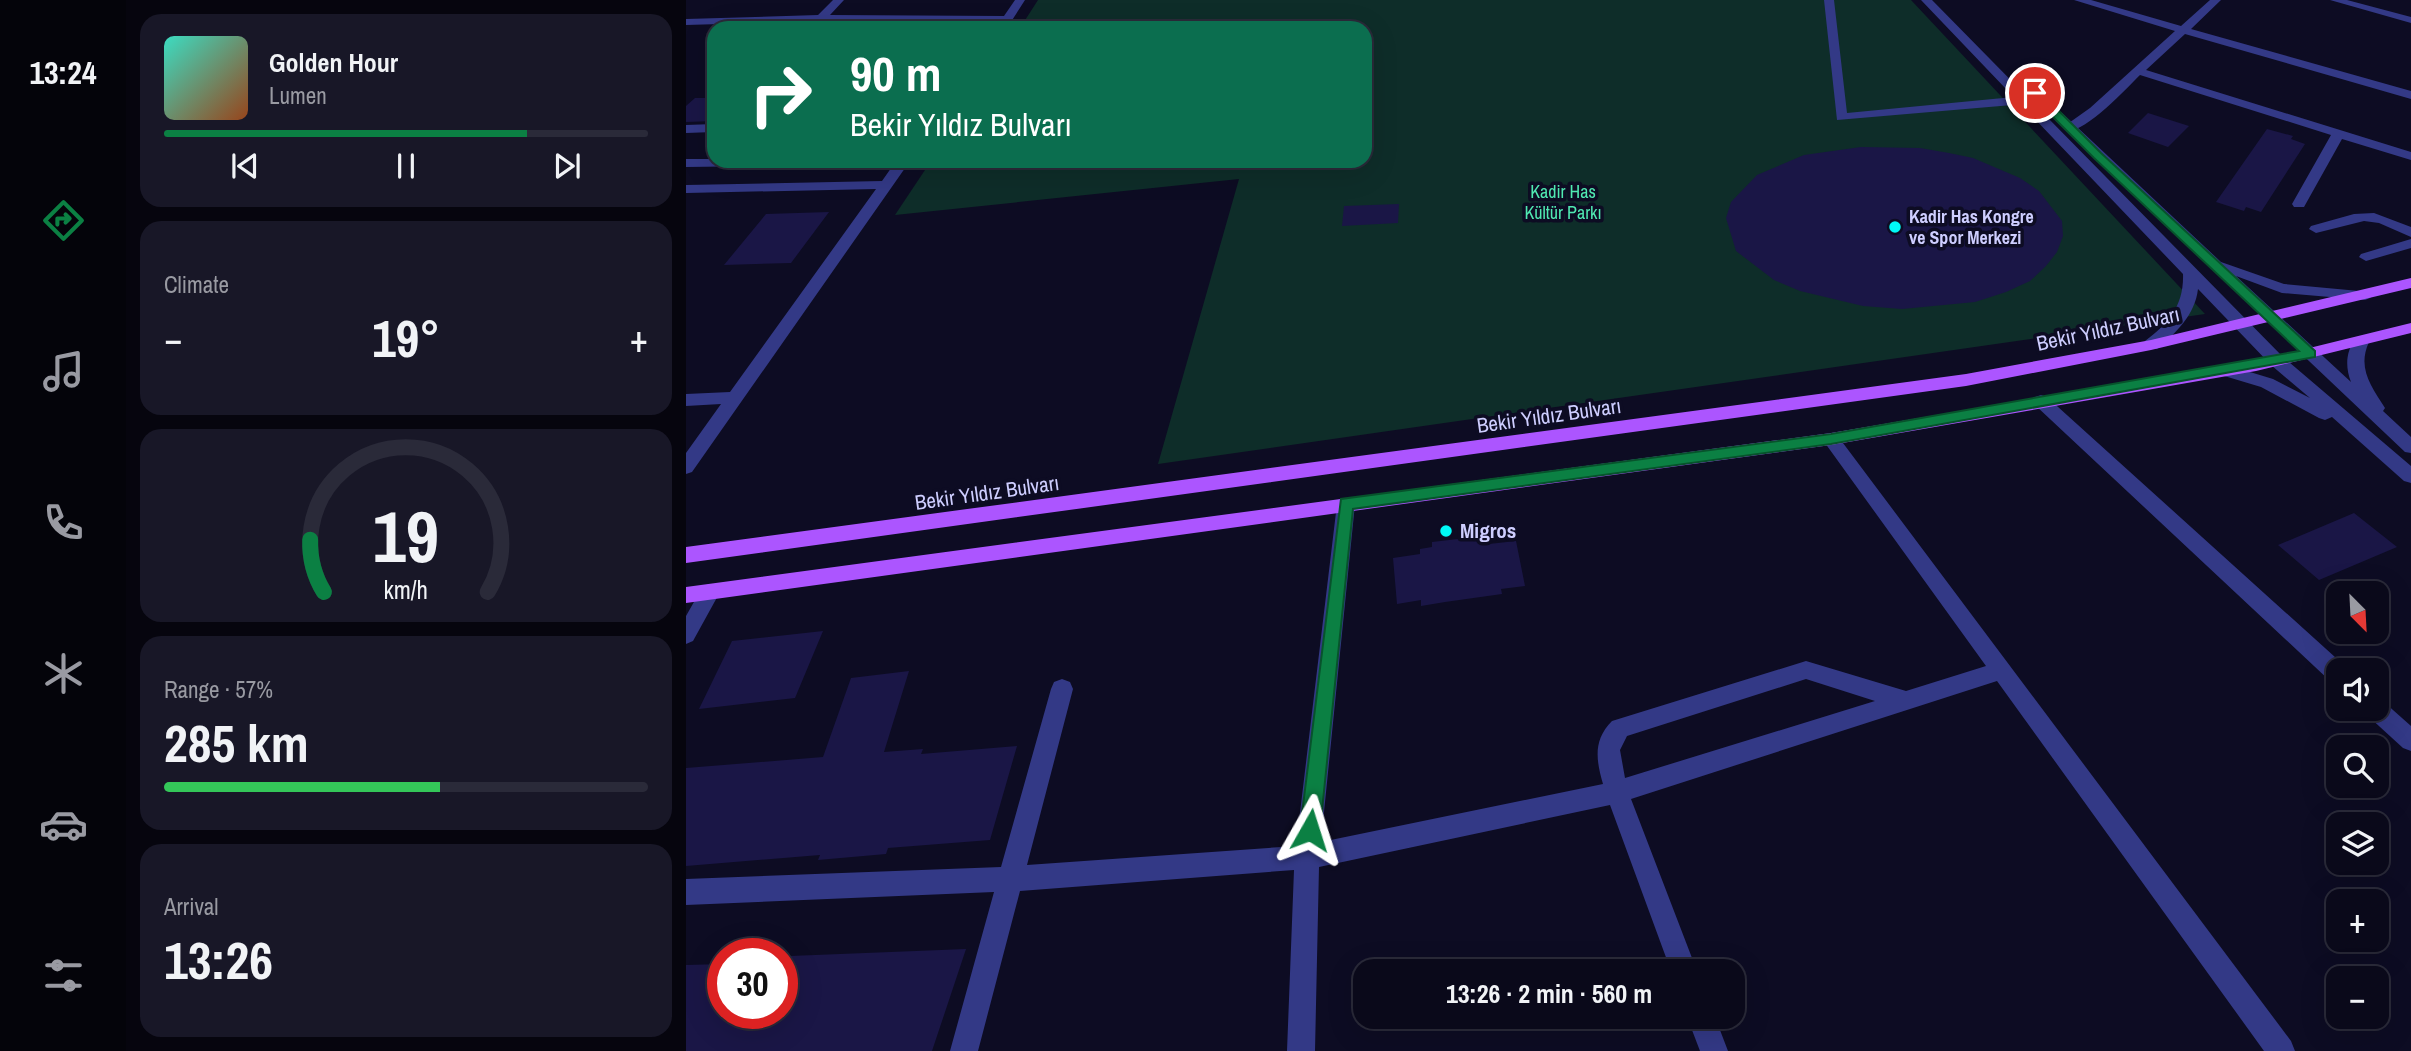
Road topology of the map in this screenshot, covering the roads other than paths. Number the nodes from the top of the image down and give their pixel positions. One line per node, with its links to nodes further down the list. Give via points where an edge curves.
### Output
1 (839, 0): 9 (street)
2 (1020, 0): 14 (street)
3 (1829, 0): 19 (street, via 1841,117)
4 (1926, 0): 19 (street)
5 (1941, 0): 21 (street)
6 (2079, 0): 16 (street)
7 (2216, 0): 16 (street)
8 (2335, 0): 10 (street)
9 (821, 18): 12 (street); 13 (street)
10 (2411, 20)
11 (707, 21): 15 (street)
12 (720, 21)
13 (931, 21)
14 (1005, 21)
15 (686, 22)
16 (2183, 30): 17 (street); 18 (street)
17 (2138, 71): 21 (street); 23 (street)
18 (2411, 95)
19 (2024, 100): 36 (street)
20 (707, 128): 22 (street)
21 (2070, 128): 34 (street)
22 (686, 129)
23 (2339, 133): 24 (street); 30 (street)
24 (2411, 156)
25 (686, 163): 26 (street)
26 (707, 163)
27 (898, 168): 28 (street)
28 (885, 185): 29 (street); 47 (street)
29 (686, 189)
30 (2299, 204)
31 (2316, 229): 32 (street, via 2369,215)
32 (2411, 233)
33 (2411, 243): 35 (street)
34 (2199, 250): 38 (street, via 2231,270 2269,285); 39 (street)
35 (2366, 257)
36 (2191, 273): 40 (street); 43 (street, via 2187,309)
37 (2411, 283): 38 (main road, Bekir Yıldız Bulvarı)
38 (2365, 295): 39 (main road, Bekir Yıldız Bulvarı)
39 (2269, 317): 40 (main road, Bekir Yıldız Bulvarı); 44 (street)
40 (2241, 324): 43 (main road, Bekir Yıldız Bulvarı); 45 (street)
41 (2411, 328): 42 (main road)
42 (2361, 342): 44 (main road); 50 (street, via 2355,355 2358,378)
43 (2151, 345): 57 (main road, Bekir Yıldız Bulvarı, via 1867,395)
44 (2310, 354): 45 (main road); 50 (street)
45 (2277, 361): 46 (main road); 52 (street)
46 (2227, 371): 49 (main road); 52 (street, via 2284,391)
47 (733, 398): 48 (street); 54 (street)
48 (686, 400)
49 (2041, 401): 51 (main road); 61 (street)
50 (2393, 432): 53 (street)
51 (1831, 439): 56 (main road); 62 (street)
52 (2368, 440): 55 (street)
53 (2411, 447)
54 (686, 467)
55 (2411, 476)
56 (1346, 504): 58 (main road); 68 (street)
57 (686, 555)
58 (710, 592): 59 (main road); 60 (street)
59 (686, 595)
60 (686, 635)
61 (2326, 663)
62 (2003, 670): 64 (street); 76 (street)
63 (1062, 689): 69 (street)
64 (1906, 701): 67 (street); 67 (street, via 1806,670 1640,721 1620,728 1609,740)
65 (2389, 721): 66 (street)
66 (2411, 741)
67 (1617, 792): 68 (street); 71 (street)
68 (1307, 857): 69 (street); 74 (street)
69 (1009, 879): 70 (street); 73 (street)
70 (686, 892)
71 (1680, 959)
72 (1706, 1029): 75 (street)
73 (964, 1051)
74 (1301, 1051)
75 (1714, 1051)
76 (2281, 1051)

